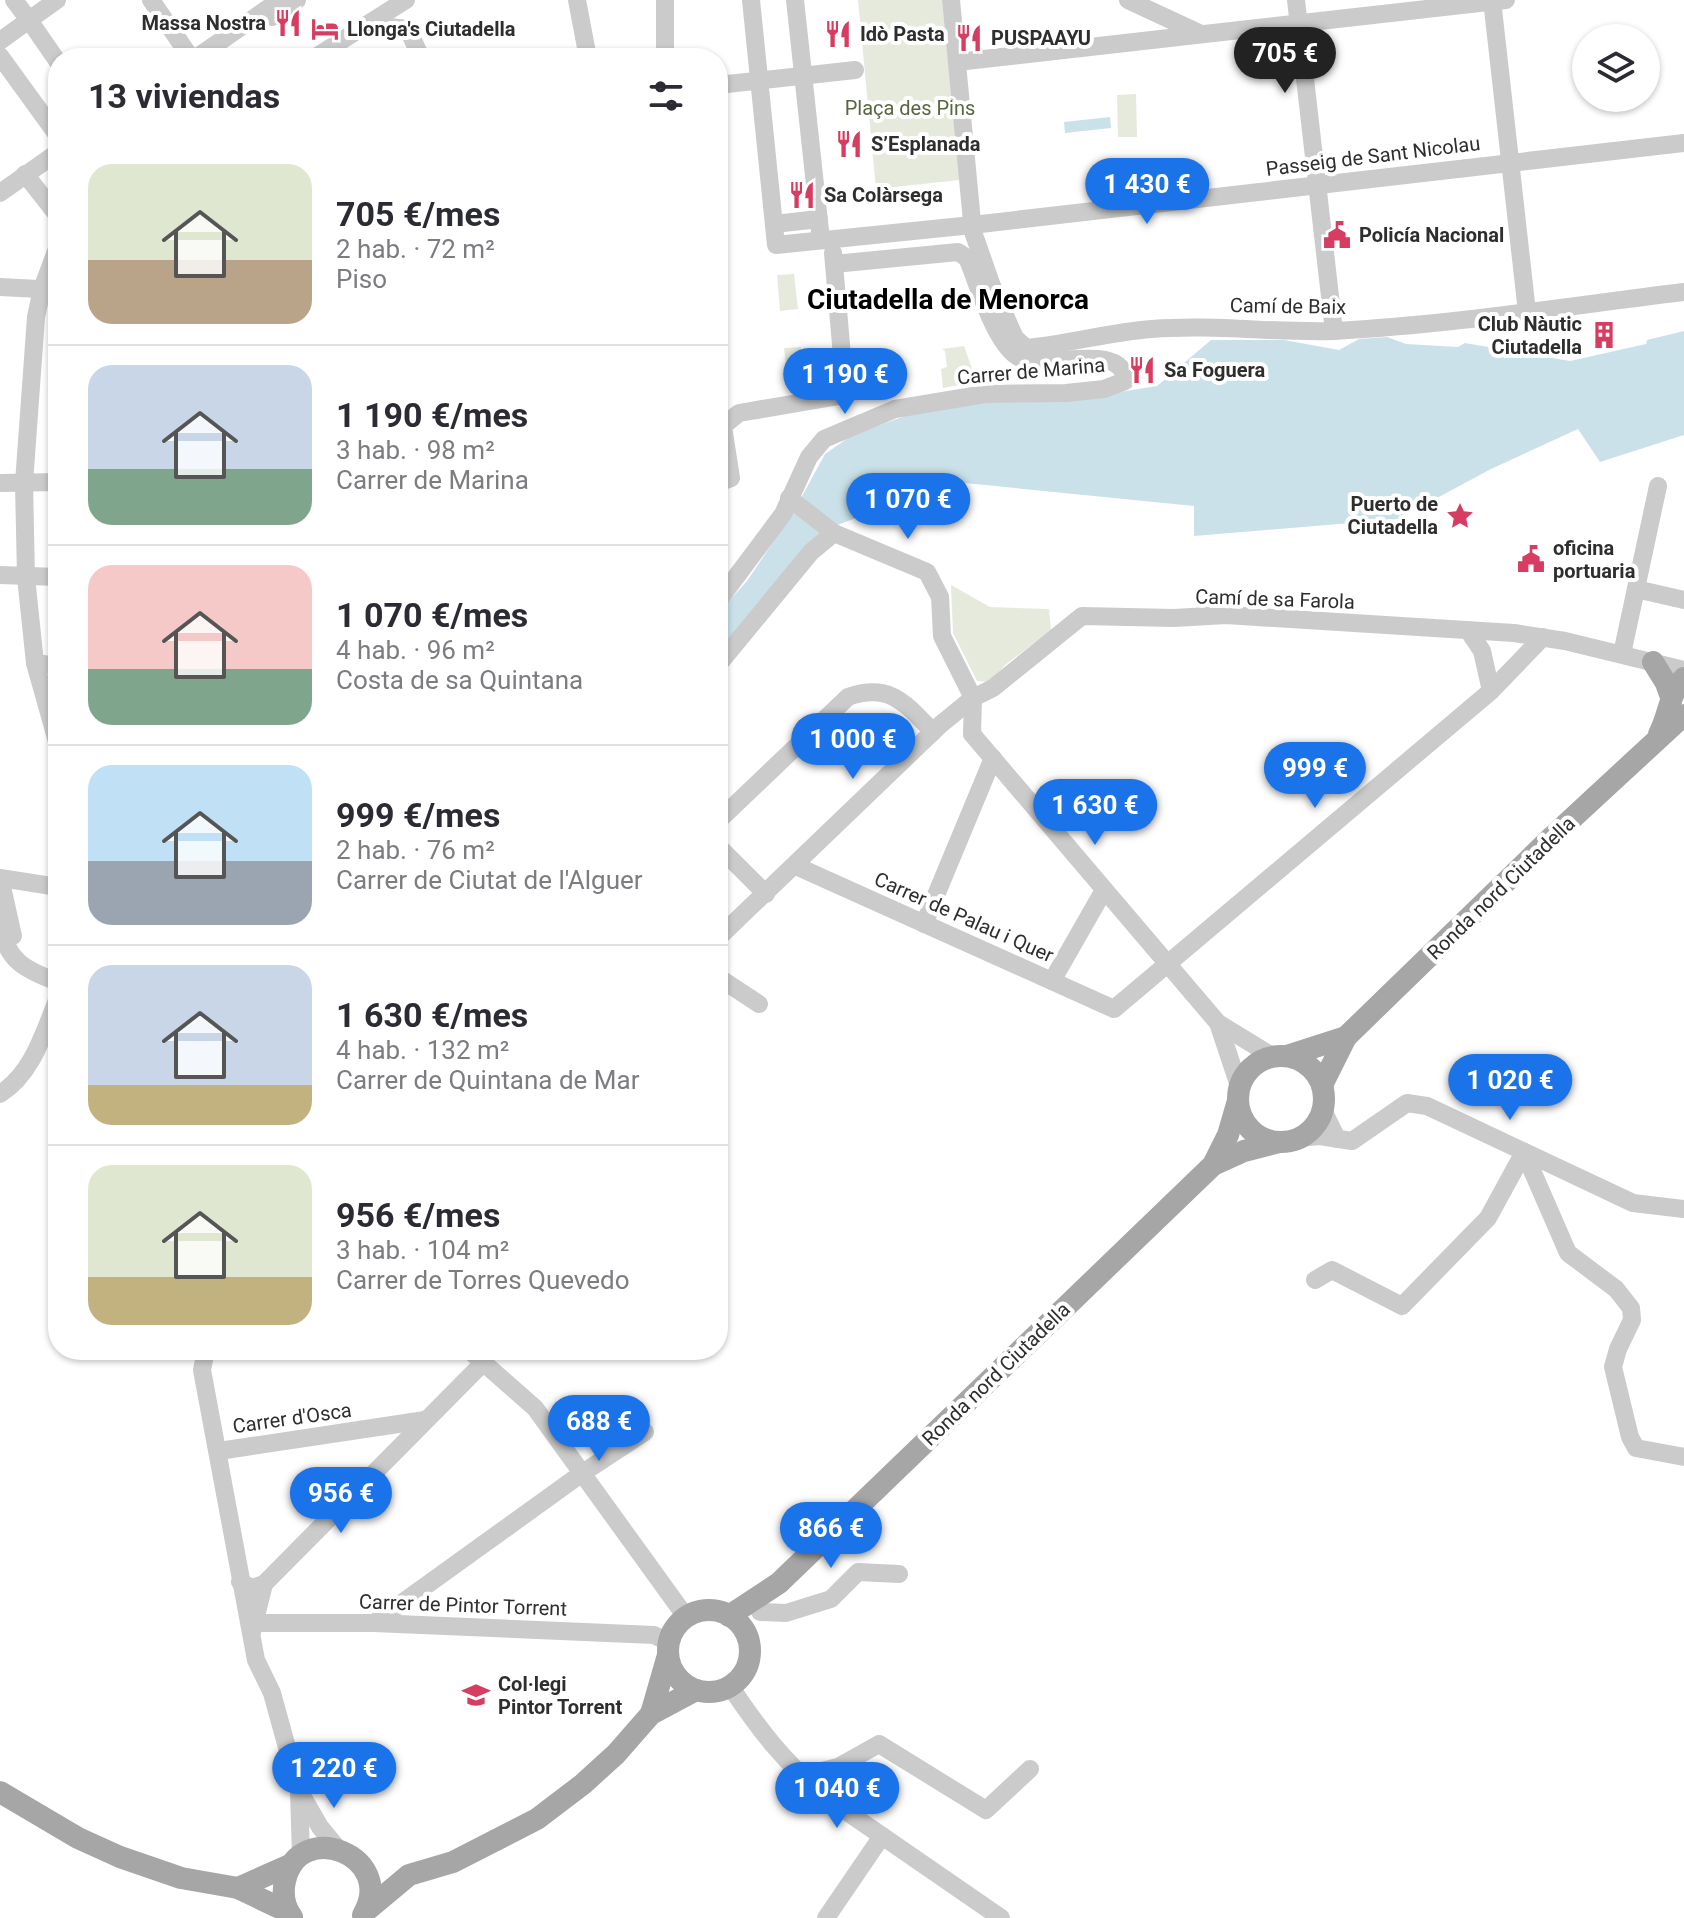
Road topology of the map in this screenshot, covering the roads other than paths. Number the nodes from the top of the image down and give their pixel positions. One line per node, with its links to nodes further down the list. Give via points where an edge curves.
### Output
1 (14, 0): 15 (street)
2 (57, 0): 15 (street)
3 (151, 0): 22 (street)
4 (280, 0): 23 (street)
5 (297, 0): 24 (street)
6 (406, 0): 20 (street)
7 (577, 0): 26 (street)
8 (665, 0): 27 (street)
9 (751, 0): 31 (street)
10 (795, 0): 30 (street)
11 (951, 0): 28 (street)
12 (1128, 0): 18 (street)
13 (1296, 0): 16 (street)
14 (1497, 1): 16 (street); 36 (street)
15 (29, 20): 19 (street); 21 (street)
16 (1299, 24): 18 (street); 39 (street)
17 (389, 27): 25 (street, via 408,29)
18 (1204, 35): 28 (street)
19 (1, 42): 33 (street)
20 (344, 47)
21 (48, 48)
22 (187, 48)
23 (209, 48)
24 (228, 48)
25 (417, 48)
26 (586, 48)
27 (665, 48)
28 (957, 62): 45 (street)
29 (855, 70): 30 (street)
30 (803, 77): 31 (street); 43 (street)
31 (760, 81): 32 (street); 44 (street)
32 (728, 84)
33 (48, 120)
34 (1684, 143): 36 (street, Passeig de Sant Nicolau)
35 (48, 161): 38 (street)
36 (1511, 163): 39 (street, Passeig de Sant Nicolau); 52 (street)
37 (48, 169): 38 (street)
38 (28, 178): 40 (street); 41 (street); 42 (street)
39 (1317, 185): 45 (street, Passeig de Sant Nicolau); 53 (street)
40 (0, 193)
41 (0, 203)
42 (48, 203)
43 (819, 219): 44 (street); 46 (street)
44 (774, 224): 46 (street, via 776,245)
45 (972, 225): 46 (street); 53 (street, Camí de Baix, via 992,286 1015,338 1026,348 1152,329)
46 (826, 239): 47 (street)
47 (834, 264): 54 (street, via 845,390 839,396 739,413); 59 (street, Carrer de Marina, via 958,252 967,258 1001,339 1019,358 1102,360 1120,364 1125,381 1104,389 985,394 895,409 824,439 814,449)
48 (0, 287): 49 (street)
49 (48, 289)
50 (1684, 292): 52 (street, Camí de Baix)
51 (48, 293): 57 (street, via 36,317)
52 (1527, 312): 53 (street, Camí de Baix)
53 (1334, 331)
54 (728, 421)
55 (48, 482): 57 (street)
56 (0, 483): 57 (street)
57 (24, 483): 62 (street)
58 (1658, 486): 65 (street)
59 (793, 502): 60 (street); 64 (street, Carrer de Marina)
60 (831, 532): 69 (street); 77 (street, via 927,572 940,597 942,636)
61 (0, 575): 62 (street)
62 (26, 577): 63 (street); 72 (street)
63 (48, 577)
64 (728, 588)
65 (1636, 589): 66 (street); 70 (street)
66 (1684, 600)
67 (1468, 630): 68 (street, Camí de sa Farola); 76 (street, via 1482,651); 77 (street, Camí de sa Farola, via 1226,615 1082,616 993,688)
68 (1543, 637): 70 (street, Camí de sa Farola); 76 (street)
69 (728, 653)
70 (1622, 654): 71 (street, Camí de sa Farola)
71 (1653, 662): 74 (street, Camí de sa Farola); 78 (main road)
72 (35, 663): 73 (street); 79 (street)
73 (48, 665)
74 (1684, 670)
75 (1684, 678): 78 (main road)
76 (1491, 691): 94 (street)
77 (973, 698): 80 (street); 81 (street)
78 (1678, 706): 101 (main road, Ronda nord Ciutadella, via 1656,739)
79 (48, 709)
80 (936, 729): 81 (street); 83 (street, via 900,699 882,692 848,697); 85 (street)
81 (972, 734): 82 (street)
82 (993, 758): 88 (street); 90 (street)
83 (728, 811)
84 (728, 856): 89 (street)
85 (796, 866): 89 (street); 90 (street, Carrer de Palau i Quer)
86 (0, 878): 87 (street); 93 (street, via 13,939)
87 (48, 885)
88 (1104, 890): 94 (street); 96 (street)
89 (766, 894): 92 (street)
90 (924, 924): 96 (street, Carrer de Palau i Quer)
91 (0, 925): 93 (street)
92 (728, 929)
93 (8, 955): 95 (street)
94 (1168, 963): 96 (street, Carrer de Palau i Quer, via 1114,1009); 100 (street)
95 (48, 978)
96 (1052, 981)
97 (728, 984): 98 (street)
98 (759, 1004)
99 (48, 1022): 104 (street, via 32,1061)
100 (1218, 1023): 102 (street); 105 (street)
101 (1346, 1037): 102 (main road, Ronda nord Ciutadella); 103 (main road, Ronda nord Ciutadella)
102 (1280, 1056): 103 (main road, via 1303,1062); 105 (main road, via 1255,1064)
103 (1322, 1085): 106 (main road)
104 (0, 1094)
105 (1238, 1095): 108 (main road, via 1250,1130 1266,1139); 110 (main road, Ronda nord Ciutadella, via 1228,1135)
106 (1323, 1110): 107 (street); 108 (main road, via 1317,1123)
107 (1337, 1139): 108 (street); 109 (street, via 1352,1141 1407,1103 1427,1106)
108 (1289, 1140): 110 (main road, Ronda nord Ciutadella)
109 (1524, 1152): 111 (street, via 1633,1203); 112 (street, via 1488,1218 1402,1306 1332,1270); 120 (street, via 1568,1253 1616,1289 1631,1308 1632,1320 1613,1367 1630,1437 1636,1448)
110 (1213, 1165): 125 (main road, Ronda nord Ciutadella)
111 (1684, 1209)
112 (1315, 1280)
113 (204, 1360): 119 (street)
114 (473, 1360): 116 (street)
115 (481, 1360): 122 (street, via 535,1408)
116 (425, 1420): 117 (street, Carrer d'Osca); 121 (street)
117 (372, 1428): 119 (street, Carrer d'Osca); 121 (street, Carrer d'Osca)
118 (645, 1432): 122 (street)
119 (219, 1451): 124 (street)
120 (1684, 1457)
121 (385, 1461): 126 (street)
122 (581, 1474): 129 (street); 131 (street)
123 (899, 1574): 127 (street, via 858,1572 831,1599 786,1613)
124 (240, 1582): 126 (street, via 252,1588); 130 (street); 130 (street)
125 (779, 1583): 127 (main road, Ronda nord Ciutadella); 128 (main road, Ronda nord Ciutadella)
126 (264, 1584): 130 (street)
127 (760, 1612): 132 (main road, Ronda nord Ciutadella)
128 (729, 1616): 129 (main road, via 707,1610); 132 (main road)
129 (686, 1617): 133 (main road, via 672,1632)
130 (259, 1622): 131 (street, Carrer de Pintor Torrent); 139 (street, via 256,1660 277,1708)
131 (374, 1623): 133 (street, Carrer de Pintor Torrent, via 654,1635)
132 (748, 1641): 134 (main road, via 747,1666)
133 (668, 1648): 135 (main road, via 677,1677); 136 (main road)
134 (730, 1686): 135 (main road); 138 (street, via 762,1735)
135 (696, 1690): 136 (main road)
136 (651, 1714): 145 (main road, via 616,1754 537,1819 453,1862)
137 (1030, 1769): 138 (street, via 986,1810 879,1744 838,1767)
138 (801, 1776): 141 (street)
139 (299, 1791): 142 (street); 143 (street)
140 (0, 1792): 146 (main road, via 78,1838 150,1869)
141 (882, 1836): 149 (street); 150 (street)
142 (339, 1850): 143 (main road, via 326,1848); 144 (main road)
143 (296, 1860): 146 (main road); 148 (main road, via 283,1887)
144 (362, 1866): 145 (main road); 147 (main road, via 370,1888)
145 (409, 1875): 147 (main road)
146 (238, 1888): 148 (main road)
147 (363, 1914)
148 (290, 1915)
149 (826, 1918)
150 (1001, 1918)

